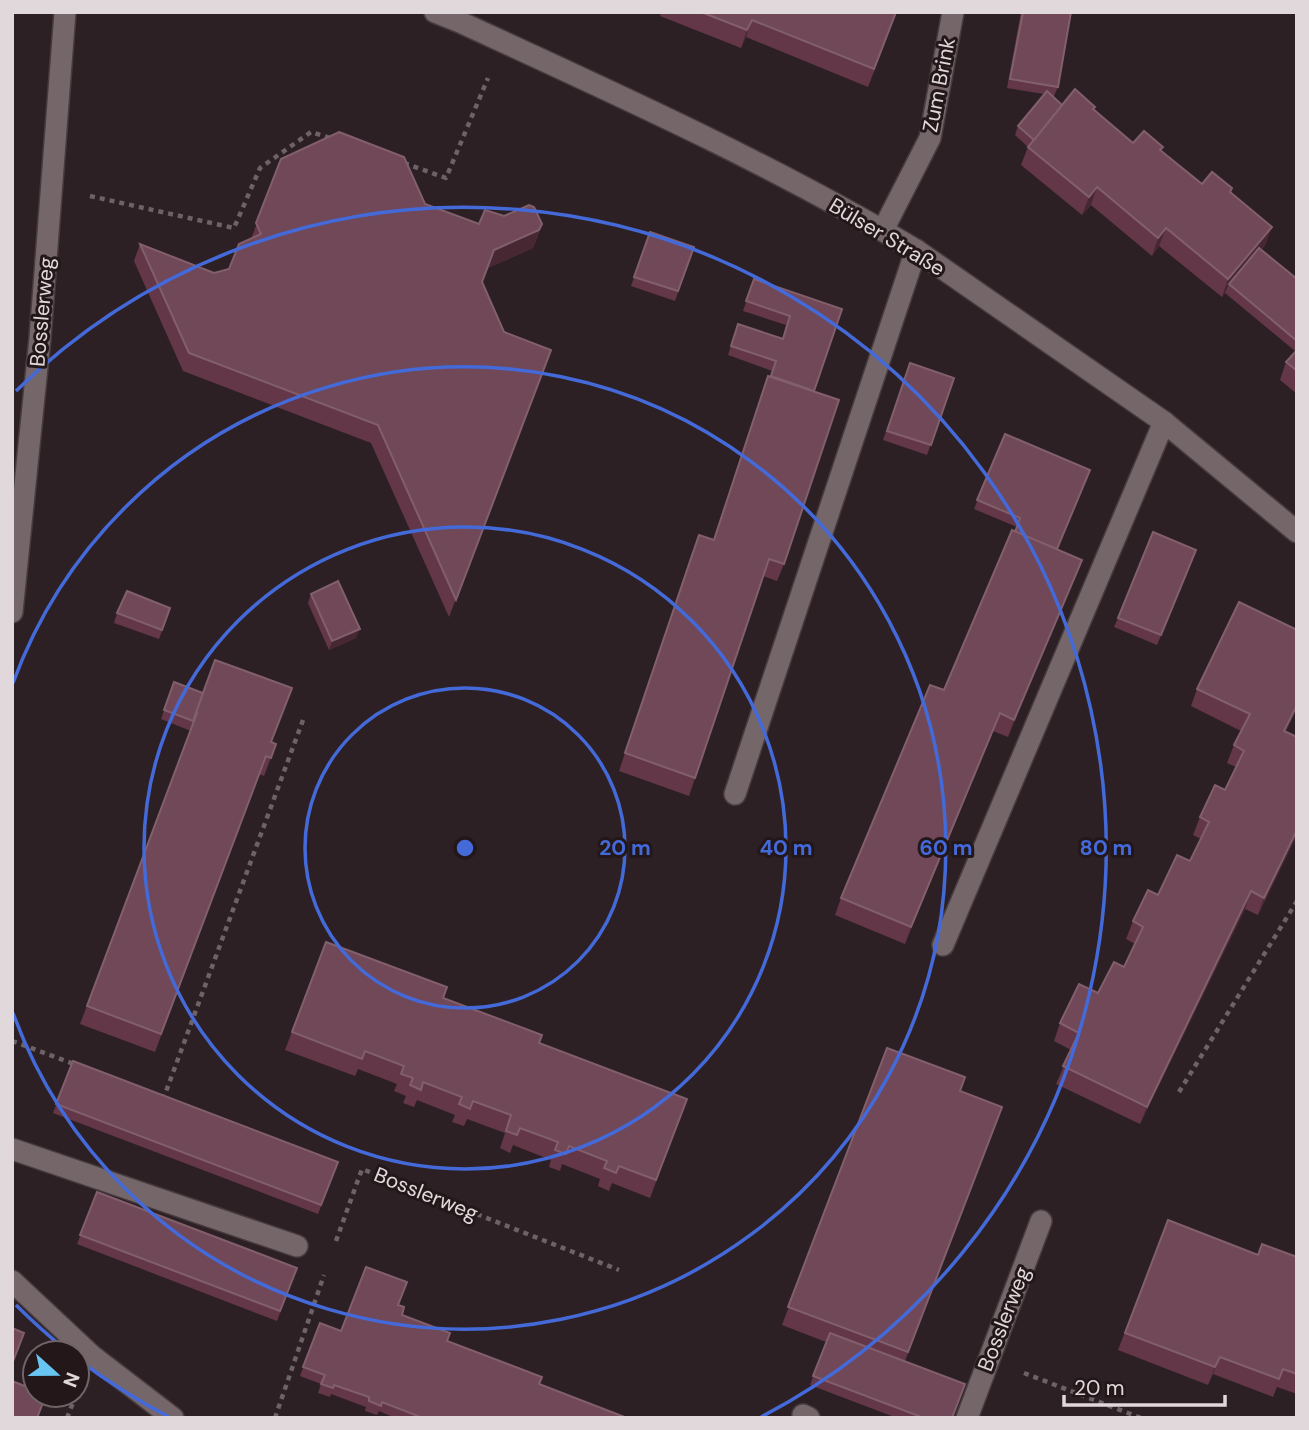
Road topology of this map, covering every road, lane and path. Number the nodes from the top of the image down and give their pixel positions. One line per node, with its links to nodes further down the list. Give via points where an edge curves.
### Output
1 (65, 12): 7 (street, Bosslerweg)
2 (435, 12): 4 (street, Bülser Straße)
3 (953, 12): 8 (street, Zum Brink, via 930,138)
4 (504, 42): 6 (path, via 446,178); 8 (street, Bülser Straße, via 678,123)
5 (335, 140): 7 (path, via 311,132 260,168 234,228)
6 (397, 161)
7 (53, 187): 12 (street, Bosslerweg)
8 (883, 230): 9 (street, Bülser Straße)
9 (916, 250): 10 (street, Bülser Straße); 14 (street)
10 (1164, 422): 11 (street, Bülser Straße); 16 (street)
11 (1297, 532)
12 (12, 612)
13 (303, 720): 20 (path, via 164,1097)
14 (735, 794)
15 (1297, 901): 19 (path)
16 (943, 945)
17 (12, 1041): 18 (path)
18 (88, 1069)
19 (1178, 1092)
20 (151, 1093)
21 (12, 1149): 24 (street)
22 (1041, 1221): 31 (street, Bosslerweg)
23 (335, 1245): 26 (path, Bosslerweg, via 362,1169)
24 (297, 1246)
25 (326, 1270): 30 (path)
26 (619, 1270)
27 (12, 1280): 29 (street, via 91,1355)
28 (1015, 1369): 32 (path)
29 (173, 1418)
30 (275, 1418)
31 (967, 1418)
32 (1141, 1418)

